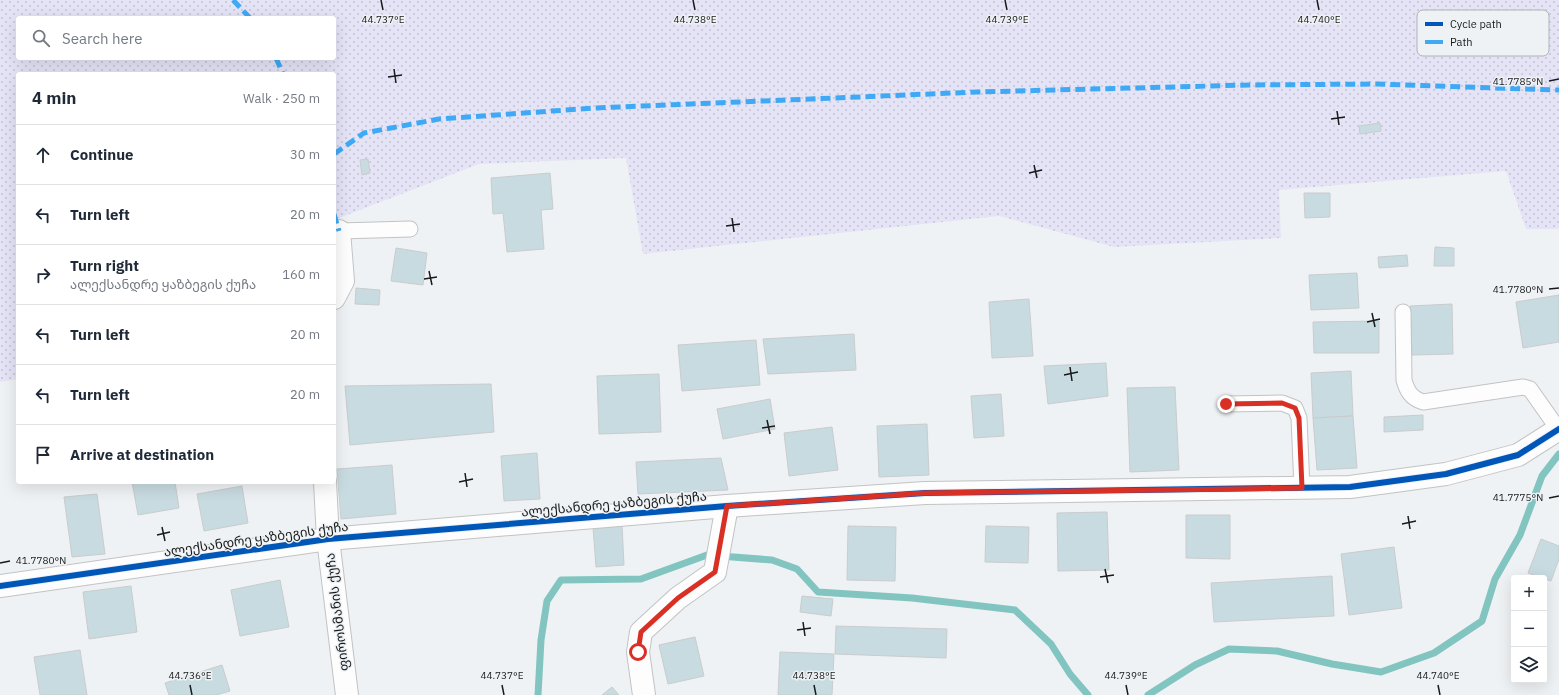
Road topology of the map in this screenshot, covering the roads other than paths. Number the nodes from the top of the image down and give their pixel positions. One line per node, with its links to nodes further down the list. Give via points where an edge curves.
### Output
1 (410, 228): 2 (lane)
2 (339, 231): 3 (street, via 343,281)
3 (336, 294)
4 (1403, 312): 6 (lane, via 1404,380 1410,395 1416,400 1423,402 1523,386 1530,389)
5 (1226, 404): 8 (lane, via 1282,403 1295,408 1299,418)
6 (1559, 429): 8 (street, ალექსანდრე ყაზბეგის ქუჩა, via 1518,455 1446,474 1350,488)
7 (325, 484): 10 (street, ფიროსმანის ქუჩა)
8 (1302, 488): 9 (street, ალექსანდრე ყაზბეგის ქუჩა, via 925,493)
9 (726, 515): 10 (street, ალექსანდრე ყაზბეგის ქუჩა); 13 (street, via 715,572 678,598 641,632 638,652)
10 (328, 539): 11 (street, ალექსანდრე ყაზბეგის ქუჩა); 12 (street, ფიროსმანის ქუჩა)
11 (0, 586)
12 (347, 695)
13 (644, 695)

